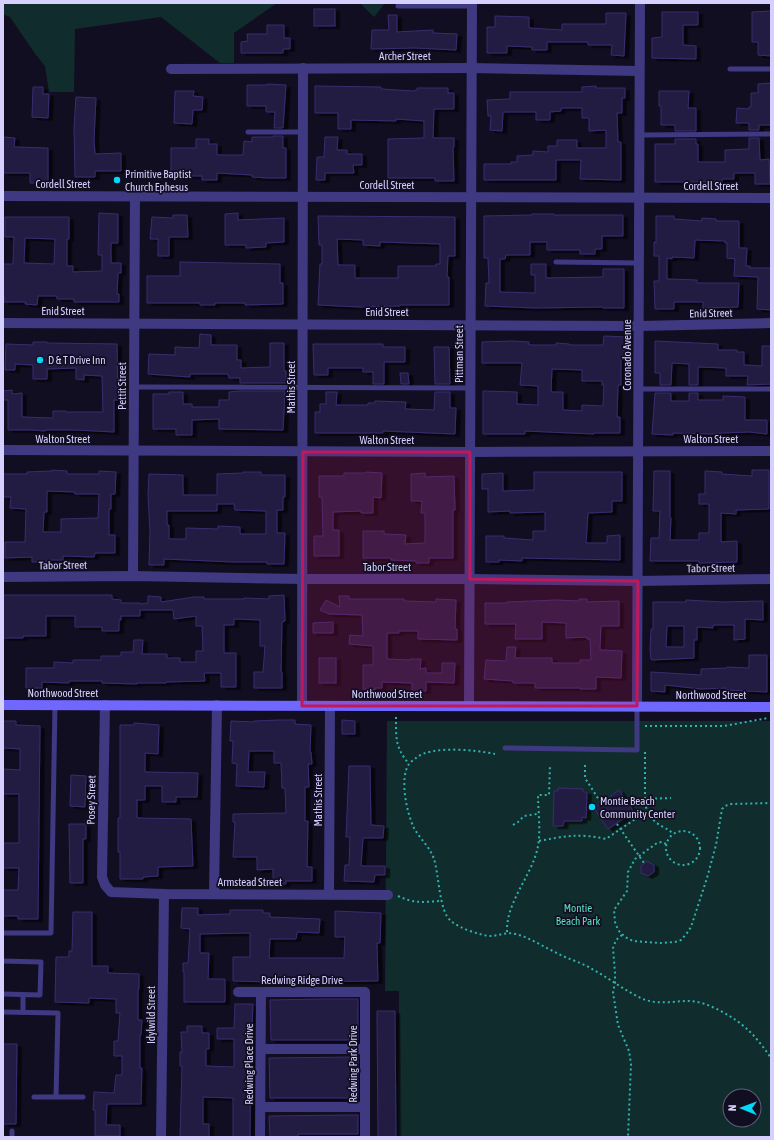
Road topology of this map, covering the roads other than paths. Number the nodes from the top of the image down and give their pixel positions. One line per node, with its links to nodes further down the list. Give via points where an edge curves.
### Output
1 (640, 3): 9 (street, Coronado Avenue)
2 (472, 5): 3 (lane); 6 (street, Pittman Street)
3 (398, 6)
4 (171, 68): 5 (street, Archer Street)
5 (303, 68): 6 (street, Archer Street); 11 (street, Mathis Street)
6 (472, 68): 9 (street, Archer Street); 18 (street, Pittman Street)
7 (730, 69): 8 (lane)
8 (771, 69)
9 (639, 71): 13 (street, Coronado Avenue)
10 (248, 132): 11 (lane)
11 (303, 132): 16 (street, Mathis Street)
12 (771, 134): 13 (lane)
13 (640, 135): 17 (street, Coronado Avenue)
14 (3, 196): 15 (street, Cordell Street)
15 (135, 196): 16 (street, Cordell Street); 24 (street, Pettit Street)
16 (303, 197): 18 (street, Cordell Street); 25 (street, Mathis Street)
17 (640, 197): 18 (street, Cordell Street); 19 (street, Cordell Street); 21 (street, Coronado Avenue)
18 (471, 198): 26 (street, Pittman Street)
19 (771, 198)
20 (556, 262): 21 (lane)
21 (639, 263): 27 (street, Coronado Avenue)
22 (3, 323): 24 (street, Enid Street)
23 (771, 323): 27 (street, Enid Street)
24 (134, 324): 25 (street, Enid Street); 28 (street, Pettit Street)
25 (304, 324): 26 (street, Enid Street); 29 (street, Mathis Street)
26 (471, 324): 27 (street, Enid Street); 30 (street, Pittman Street)
27 (639, 326): 31 (street, Coronado Avenue)
28 (134, 387): 29 (lane); 34 (street, Pettit Street)
29 (303, 388): 30 (lane); 37 (street, Mathis Street)
30 (471, 388): 38 (street, Pittman Street)
31 (639, 389): 32 (lane); 35 (street, Coronado Avenue)
32 (771, 389)
33 (3, 450): 34 (street, Walton Street)
34 (134, 451): 37 (street, Walton Street); 39 (street, Pettit Street)
35 (639, 451): 36 (street, Walton Street); 38 (street, Walton Street); 44 (street, Coronado Avenue)
36 (771, 451)
37 (303, 452): 38 (street, Walton Street); 41 (street, Mathis Street)
38 (470, 452): 42 (street, Pittman Street)
39 (133, 576): 40 (street, Tabor Street); 41 (street, Tabor Street)
40 (3, 577)
41 (303, 579): 42 (street, Tabor Street); 49 (street, Mathis Street)
42 (470, 579): 44 (street, Tabor Street); 50 (street, Pittman Street)
43 (771, 579): 44 (street, Tabor Street)
44 (638, 581): 51 (street, Coronado Avenue)
45 (3, 705): 46 (street, Northwood Street)
46 (55, 705): 47 (street, Northwood Street); 60 (lane, via 51,933)
47 (105, 705): 48 (street, Northwood Street); 55 (street, Posey Street, via 102,877)
48 (217, 705): 49 (street, Northwood Street); 57 (street)
49 (302, 706): 52 (street, Northwood Street)
50 (470, 706): 51 (street, Northwood Street); 52 (street, Northwood Street)
51 (637, 706): 53 (street, Northwood Street); 54 (lane, via 637,750)
52 (330, 707): 58 (street, Mathis Street)
53 (771, 707)
54 (505, 748)
55 (111, 892): 56 (street, Armstead Street)
56 (164, 894): 57 (street, Armstead Street); 76 (street, Idylwild Street)
57 (214, 894): 58 (street, Armstead Street)
58 (329, 894): 59 (street, Armstead Street)
59 (388, 894)
60 (3, 933)
61 (3, 961): 66 (lane, via 41,962 40,995)
62 (238, 992): 63 (street, Redwing Ridge Drive)
63 (261, 992): 64 (street, Redwing Ridge Drive); 69 (street, Redwing Place Drive)
64 (365, 992): 70 (street, Redwing Park Drive)
65 (3, 994): 66 (lane)
66 (23, 994): 68 (lane)
67 (3, 1012): 68 (lane)
68 (23, 1012): 72 (lane, via 58,1012)
69 (261, 1049): 70 (street); 74 (street, Redwing Place Drive)
70 (365, 1049): 75 (street, Redwing Park Drive)
71 (34, 1097): 72 (lane)
72 (56, 1097): 73 (lane)
73 (83, 1097)
74 (261, 1107): 75 (street); 77 (street, Redwing Place Drive)
75 (365, 1107): 78 (street, Redwing Park Drive)
76 (162, 1137)
77 (260, 1137)
78 (365, 1137)

